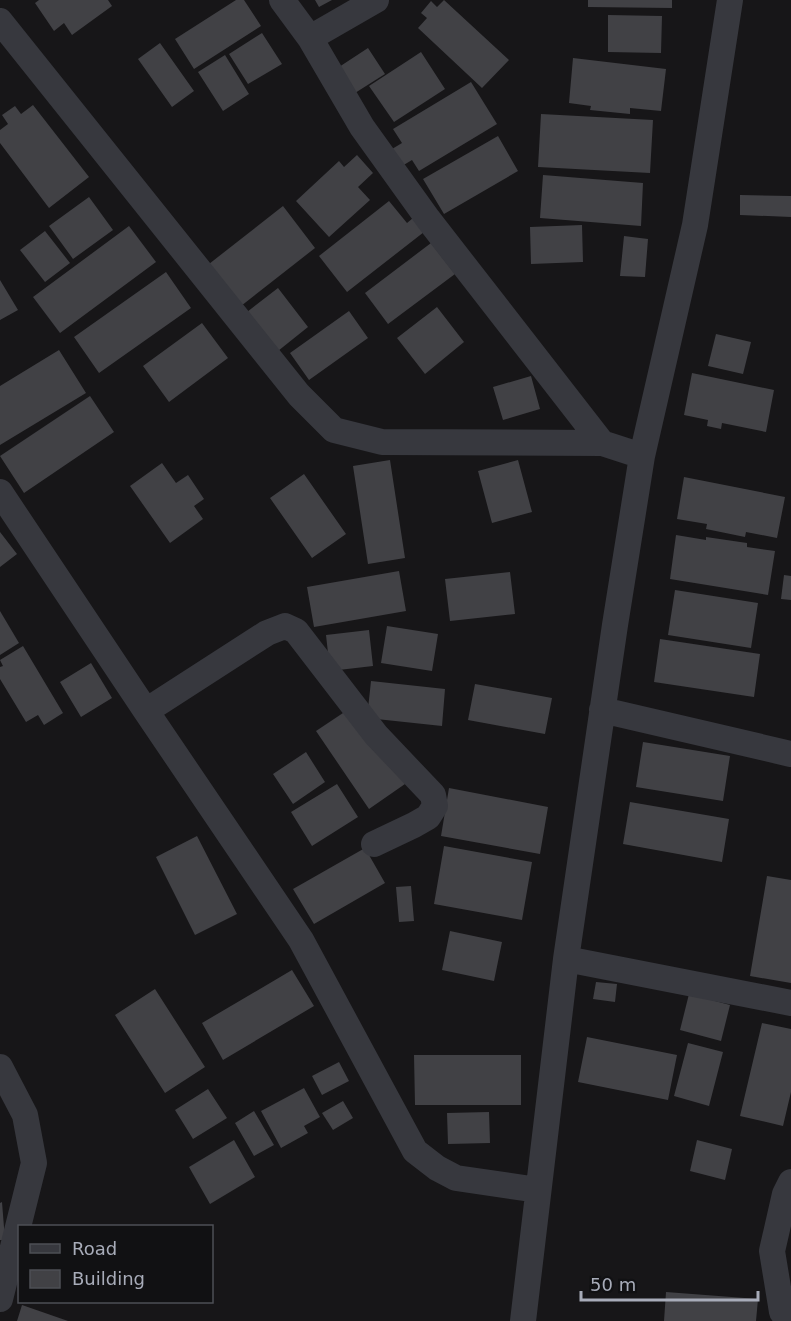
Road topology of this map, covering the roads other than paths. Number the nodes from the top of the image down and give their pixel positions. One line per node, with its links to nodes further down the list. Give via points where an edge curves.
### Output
1 (282, 0): 5 (street)
2 (376, 0): 5 (street)
3 (730, 0): 7 (street, via 695,225)
4 (0, 21): 6 (street, via 299,395 334,430 382,442)
5 (309, 38): 6 (street, via 362,127 428,219)
6 (602, 443): 7 (street)
7 (642, 456): 9 (street)
8 (0, 492): 10 (street)
9 (602, 710): 11 (street); 13 (street)
10 (146, 711): 12 (street, via 267,633 285,626 296,631 376,735 433,795 435,806 428,817); 17 (street, via 301,940 414,1151 456,1178)
11 (791, 754)
12 (374, 844)
13 (566, 959): 14 (street); 17 (street)
14 (791, 1003)
15 (0, 1067): 18 (street, via 25,1115 34,1163)
16 (791, 1182): 21 (street, via 772,1251)
17 (538, 1190): 22 (street)
18 (18, 1225)
19 (18, 1227): 20 (street)
20 (0, 1299)
21 (782, 1312)
22 (523, 1321)

